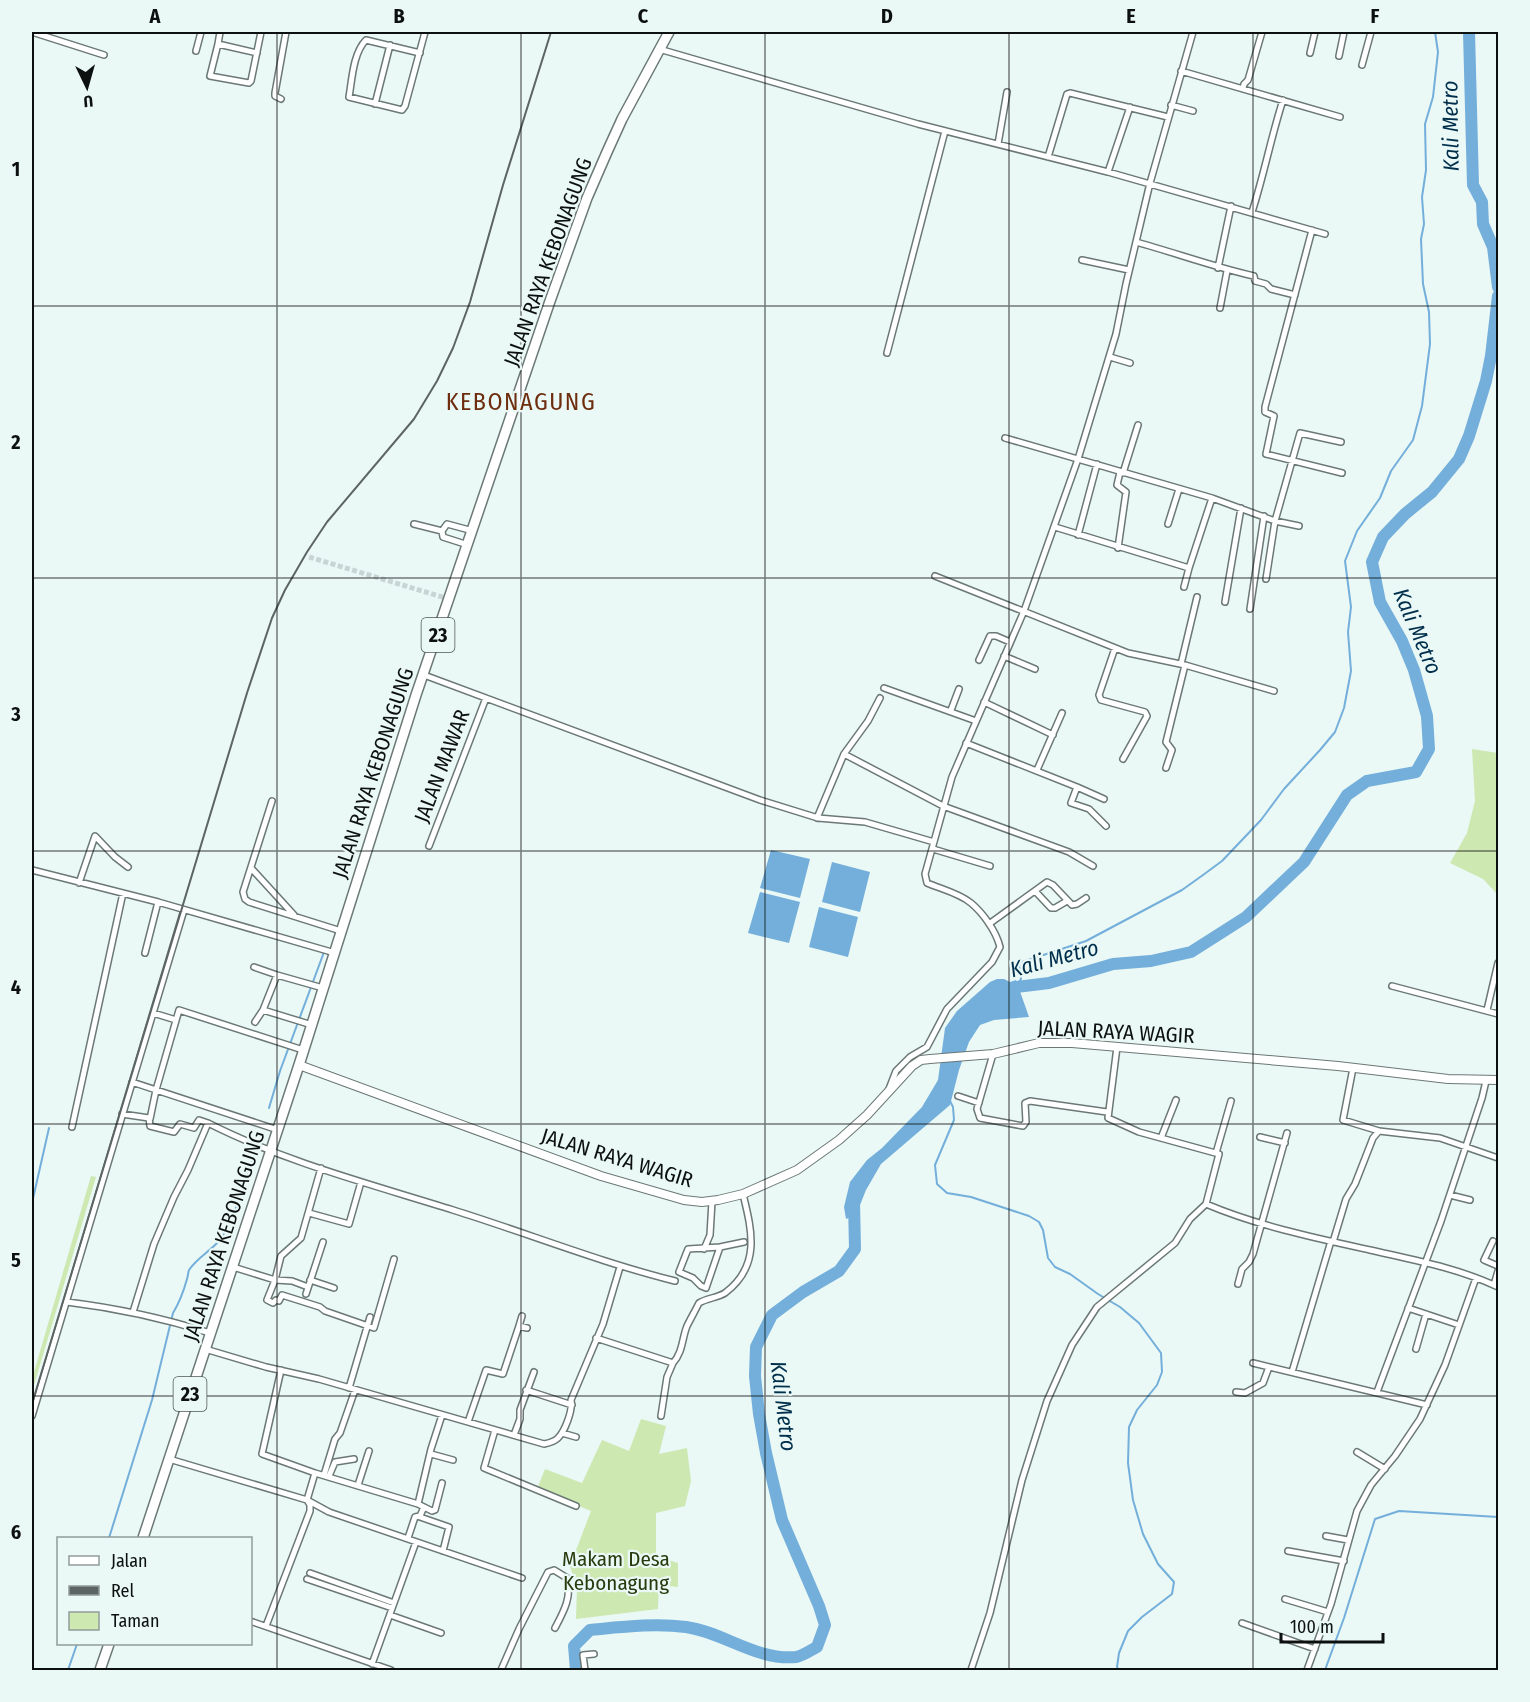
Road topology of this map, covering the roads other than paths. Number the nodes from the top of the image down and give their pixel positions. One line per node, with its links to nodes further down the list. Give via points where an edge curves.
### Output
1 (32, 32): 20 (street)
2 (201, 32): 16 (street)
3 (220, 32): 13 (street)
4 (261, 32): 17 (street)
5 (286, 32): 26 (street, via 274,93)
6 (425, 32): 18 (street)
7 (669, 32): 15 (highway, JALAN RAYA KEBONAGUNG / 23)
8 (1193, 32): 23 (street)
9 (1262, 32): 24 (street)
10 (1315, 32): 19 (street)
11 (1344, 32): 21 (street)
12 (1371, 32): 22 (street)
13 (218, 44): 17 (street); 17 (street, via 210,76 245,84 251,81)
14 (390, 45): 18 (street); 28 (street); 28 (street, via 366,40 358,55 349,97)
15 (659, 49): 34 (street); 71 (highway, JALAN RAYA KEBONAGUNG / 23, via 587,198)
16 (196, 51)
17 (257, 53)
18 (420, 53): 28 (street, via 402,110)
19 (1310, 53)
20 (104, 55)
21 (1339, 56)
22 (1362, 65)
23 (1181, 71): 24 (street); 29 (street)
24 (1243, 89): 27 (street)
25 (1007, 92): 35 (street)
26 (281, 99)
27 (1283, 100): 33 (street); 40 (street)
28 (375, 104)
29 (1171, 105): 31 (street); 32 (street)
30 (1130, 108): 32 (street); 36 (street, via 1067,94); 37 (street)
31 (1193, 111)
32 (1168, 117): 38 (street)
33 (1340, 117)
34 (945, 131): 35 (street); 50 (street)
35 (998, 144): 36 (street)
36 (1048, 157): 37 (street)
37 (1108, 172): 38 (street)
38 (1150, 183): 39 (street); 43 (street)
39 (1231, 206): 40 (street); 45 (street)
40 (1252, 212): 41 (street)
41 (1312, 230): 42 (street); 48 (street)
42 (1325, 234)
43 (1136, 242): 45 (street); 46 (street)
44 (1082, 260): 46 (street)
45 (1218, 268): 47 (street)
46 (1130, 270): 51 (street)
47 (1227, 271): 48 (street, via 1254,276 1255,281 1271,289); 49 (street)
48 (1295, 295): 57 (street, via 1264,411 1274,415 1266,454)
49 (1220, 308)
50 (887, 352)
51 (1110, 357): 52 (street); 56 (street)
52 (1130, 363)
53 (1138, 425): 59 (street)
54 (1005, 438): 56 (street)
55 (1341, 442): 57 (street, via 1301,432)
56 (1078, 459): 58 (street); 69 (street)
57 (1293, 461): 60 (street); 65 (street)
58 (1097, 464): 59 (street); 72 (street)
59 (1122, 472): 61 (street); 74 (street, via 1117,486 1126,492)
60 (1342, 473)
61 (1179, 489): 62 (street); 67 (street)
62 (1212, 498): 63 (street); 75 (street)
63 (1241, 508): 64 (street); 80 (street)
64 (1264, 516): 65 (street); 81 (street)
65 (1275, 521): 68 (street); 77 (street)
66 (414, 524): 70 (street)
67 (1168, 524)
68 (1299, 526)
69 (1055, 527): 72 (street); 82 (street)
70 (442, 531): 71 (street, via 447,524); 73 (street, via 443,537)
71 (473, 531): 73 (highway, JALAN RAYA KEBONAGUNG / 23)
72 (1078, 536): 74 (street)
73 (468, 544): 89 (highway, JALAN RAYA KEBONAGUNG / 23)
74 (1118, 548): 75 (street)
75 (1189, 568): 78 (street)
76 (935, 576): 82 (street)
77 (1266, 579)
78 (1184, 586)
79 (1197, 597): 87 (street)
80 (1226, 602)
81 (1250, 609)
82 (1024, 611): 83 (street); 84 (street)
83 (1010, 642): 85 (street); 86 (street, via 990,636)
84 (1115, 648): 87 (street); 102 (street, via 1099,694 1101,699 1145,712 1147,716)
85 (1004, 656): 88 (street); 95 (street)
86 (979, 660)
87 (1183, 665): 92 (street); 103 (street, via 1166,742 1172,750)
88 (1035, 669)
89 (424, 675): 93 (street); 128 (highway, JALAN RAYA KEBONAGUNG / 23)
90 (887, 688): 96 (street)
91 (959, 689): 96 (street)
92 (1274, 691)
93 (486, 698): 109 (street); 112 (street, JALAN MAWAR)
94 (880, 698): 101 (street)
95 (984, 702): 98 (street); 99 (street)
96 (951, 710): 98 (street)
97 (1062, 713): 99 (street)
98 (976, 721): 100 (street)
99 (1053, 735): 104 (street)
100 (966, 743): 104 (street); 108 (street)
101 (844, 754): 108 (street); 109 (street)
102 (1123, 759)
103 (1166, 768)
104 (1037, 770): 105 (street)
105 (1077, 787): 106 (street); 110 (street, via 1071,803 1089,809)
106 (1104, 799)
107 (272, 801): 117 (street)
108 (944, 806): 111 (street); 115 (street, via 1069,852)
109 (817, 818): 111 (street, via 865,822)
110 (1106, 826)
111 (934, 842): 113 (street)
112 (429, 846)
113 (933, 849): 114 (street); 127 (street, via 925,881 970,902)
114 (990, 866)
115 (1093, 866)
116 (128, 867): 119 (street, via 95,836)
117 (251, 868): 126 (street); 126 (street, via 243,891 245,899)
118 (32, 870): 119 (street)
119 (79, 883): 121 (street)
120 (1035, 891): 123 (street, via 1051,908); 123 (street, via 1050,883); 127 (street)
121 (123, 893): 124 (street); 161 (street)
122 (1086, 898): 123 (street, via 1074,905)
123 (1067, 901)
124 (158, 902): 125 (street); 129 (street)
125 (184, 910): 130 (street); 138 (street)
126 (295, 916): 128 (street)
127 (988, 924): 152 (street, via 1000,947 992,962 947,1009 927,1047 896,1071)
128 (341, 931): 130 (highway, JALAN RAYA KEBONAGUNG / 23)
129 (145, 952)
130 (335, 953): 135 (highway, JALAN RAYA KEBONAGUNG / 23)
131 (1498, 963): 137 (street)
132 (254, 967): 133 (street)
133 (277, 975): 135 (street); 136 (street)
134 (1392, 986): 137 (street)
135 (318, 987): 142 (highway, JALAN RAYA KEBONAGUNG / 23)
136 (263, 1010): 141 (street); 142 (street)
137 (1487, 1010): 139 (street)
138 (153, 1013): 140 (street); 150 (street)
139 (1498, 1014)
140 (176, 1020): 144 (street, via 179,1010); 151 (street)
141 (255, 1022)
142 (308, 1023): 144 (highway, JALAN RAYA KEBONAGUNG / 23)
143 (1117, 1047): 145 (main road, JALAN RAYA WAGIR, via 1039,1043); 147 (main road, JALAN RAYA WAGIR); 157 (street)
144 (303, 1050): 146 (highway, JALAN RAYA KEBONAGUNG / 23)
145 (993, 1054): 152 (main road, JALAN RAYA WAGIR, via 921,1060); 156 (street)
146 (299, 1065): 162 (highway, JALAN RAYA KEBONAGUNG / 23); 177 (main road, JALAN RAYA WAGIR, via 601,1176 684,1200)
147 (1353, 1068): 149 (main road, JALAN RAYA WAGIR); 163 (street, via 1343,1120)
148 (1498, 1080): 149 (main road, JALAN RAYA WAGIR)
149 (1486, 1081): 168 (street)
150 (132, 1082): 151 (street); 158 (street)
151 (156, 1090): 159 (street); 162 (street)
152 (888, 1091): 174 (main road, JALAN RAYA WAGIR, via 867,1115 818,1155 786,1176)
153 (958, 1096): 156 (street)
154 (1176, 1100): 166 (street)
155 (1231, 1101): 170 (street)
156 (978, 1103): 157 (street, via 980,1118 1020,1126 1025,1125 1027,1102)
157 (1107, 1112): 166 (street, via 1110,1119)
158 (122, 1114): 159 (street); 203 (street)
159 (150, 1119): 160 (street, via 150,1126 174,1131 180,1124 194,1128 199,1120)
160 (208, 1123): 169 (street); 205 (street, via 154,1244)
161 (72, 1126)
162 (278, 1130): 169 (highway, JALAN RAYA KEBONAGUNG / 23)
163 (1379, 1131): 168 (street, via 1440,1138); 182 (street, via 1346,1199)
164 (1287, 1133): 167 (street)
165 (1260, 1137): 167 (street)
166 (1161, 1138): 170 (street)
167 (1284, 1143): 180 (street)
168 (1466, 1148): 171 (street); 175 (street)
169 (271, 1151): 172 (street); 191 (highway, JALAN RAYA KEBONAGUNG / 23)
170 (1216, 1153): 178 (street, via 1219,1155)
171 (1498, 1158)
172 (321, 1168): 173 (street); 179 (street)
173 (361, 1182): 179 (street, via 349,1224); 192 (street)
174 (743, 1194): 177 (main road, JALAN RAYA WAGIR); 217 (street, via 752,1246 746,1267 723,1294 699,1303)
175 (1450, 1195): 176 (street); 189 (street)
176 (1470, 1200)
177 (712, 1201): 181 (street)
178 (1206, 1204): 180 (street); 279 (street, via 1185,1225 1175,1244 1097,1307 1072,1345 1047,1401 1022,1480 990,1613)
179 (309, 1213): 195 (street, via 301,1238 280,1256)
180 (1261, 1223): 182 (street); 198 (street, via 1253,1254 1242,1269)
181 (710, 1235): 186 (street); 187 (street)
182 (1332, 1241): 189 (street); 222 (street)
183 (1493, 1241): 190 (street, via 1484,1260)
184 (322, 1242): 196 (street)
185 (744, 1242): 186 (street)
186 (717, 1248): 187 (street); 187 (street, via 706,1288 679,1272 688,1249)
187 (704, 1249)
188 (394, 1259): 210 (street, via 375,1327)
189 (1426, 1262): 194 (street); 204 (street)
190 (1498, 1266)
191 (232, 1267): 195 (street); 213 (highway, JALAN RAYA KEBONAGUNG / 23)
192 (620, 1267): 197 (street); 214 (street)
193 (1498, 1271): 199 (street)
194 (1476, 1278): 199 (street); 209 (street)
195 (274, 1280): 200 (street); 210 (street, via 267,1301 279,1301 282,1295)
196 (310, 1280): 200 (street); 201 (street)
197 (675, 1281)
198 (1238, 1284)
199 (1496, 1286)
200 (308, 1287): 202 (street)
201 (334, 1288)
202 (306, 1294)
203 (67, 1302): 205 (street); 230 (street)
204 (1408, 1308): 206 (street); 226 (street)
205 (133, 1312): 213 (street)
206 (1426, 1314): 209 (street); 216 (street)
207 (522, 1316): 211 (street)
208 (370, 1317): 210 (street)
209 (1459, 1325): 228 (street)
210 (367, 1326): 223 (street)
211 (519, 1326): 212 (street); 232 (street, via 504,1372 486,1370)
212 (527, 1328)
213 (210, 1332): 215 (highway, JALAN RAYA KEBONAGUNG / 23)
214 (596, 1338): 217 (street); 227 (street)
215 (205, 1349): 220 (street); 240 (highway, JALAN RAYA KEBONAGUNG / 23)
216 (1416, 1349)
217 (673, 1363): 231 (street)
218 (1253, 1363): 219 (street)
219 (1269, 1367): 222 (street); 225 (street, via 1263,1383 1245,1393)
220 (281, 1370): 223 (street); 244 (street, via 262,1454)
221 (534, 1372): 224 (street)
222 (1292, 1372): 226 (street)
223 (352, 1389): 229 (street); 245 (street, via 340,1433 334,1439)
224 (526, 1390): 227 (street); 235 (street)
225 (1236, 1392)
226 (1377, 1392): 228 (street)
227 (572, 1405): 234 (street)
228 (1427, 1405): 243 (street)
229 (442, 1415): 232 (street); 239 (street)
230 (32, 1416)
231 (661, 1416)
232 (468, 1422): 233 (street)
233 (495, 1430): 235 (street); 250 (street, via 484,1468)
234 (562, 1433): 235 (street, via 544,1444); 236 (street)
235 (514, 1435)
236 (576, 1437)
237 (369, 1451): 247 (street)
238 (1357, 1452): 243 (street)
239 (431, 1454): 242 (street); 249 (street)
240 (169, 1459): 248 (street); 253 (highway, JALAN RAYA KEBONAGUNG / 23)
241 (354, 1459): 245 (street, via 335,1462)
242 (453, 1460)
243 (1385, 1469): 255 (street, via 1365,1494)
244 (315, 1473): 245 (street); 248 (street)
245 (327, 1476): 247 (street)
246 (442, 1484): 249 (street, via 435,1509)
247 (358, 1485): 249 (street)
248 (307, 1500): 254 (street, via 329,1512); 268 (street, via 310,1511)
249 (421, 1505): 251 (street)
250 (576, 1506)
251 (420, 1517): 254 (street, via 415,1517); 257 (street, via 449,1527)
252 (1326, 1536): 255 (street)
253 (144, 1537)
254 (408, 1538): 256 (street)
255 (1348, 1540): 259 (street)
256 (417, 1542): 257 (street); 263 (street)
257 (443, 1551): 261 (street)
258 (1287, 1551): 259 (street)
259 (1344, 1561): 264 (street)
260 (308, 1576): 263 (street)
261 (522, 1578)
262 (1285, 1599): 264 (street)
263 (393, 1605): 265 (street)
264 (1328, 1612): 272 (street)
265 (390, 1615): 270 (street); 274 (street)
266 (252, 1622): 268 (street)
267 (1242, 1623): 272 (street)
268 (266, 1626): 274 (street)
269 (555, 1628): 277 (street, via 568,1603 569,1589 567,1578 554,1570 548,1572)
270 (441, 1633)
271 (109, 1645): 275 (highway)
272 (1315, 1649): 280 (street)
273 (594, 1654): 278 (street, via 583,1654)
274 (372, 1664): 276 (street)
275 (100, 1671)
276 (391, 1671)
277 (501, 1671)
278 (585, 1671)
279 (971, 1671)
280 (1307, 1671)

